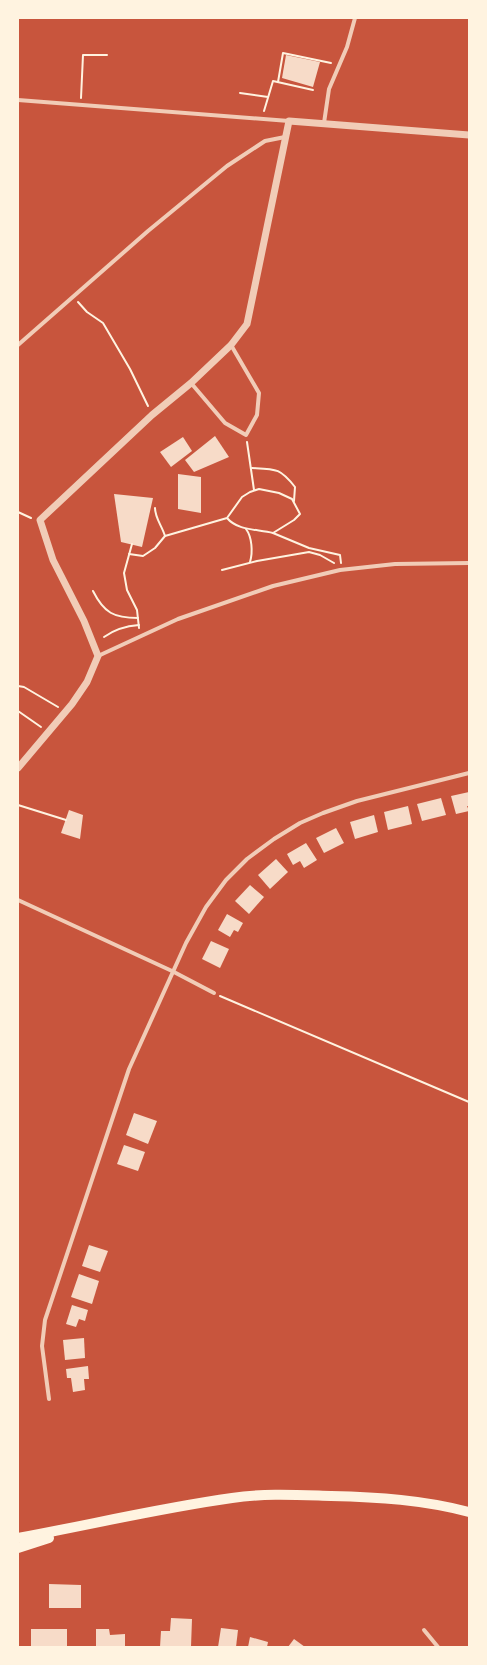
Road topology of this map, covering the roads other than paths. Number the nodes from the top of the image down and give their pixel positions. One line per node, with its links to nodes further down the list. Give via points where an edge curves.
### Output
1 (355, 18): 4 (street, via 347,47 329,89)
2 (18, 100): 3 (street)
3 (289, 121): 4 (street); 6 (street)
4 (324, 123): 5 (street)
5 (469, 135)
6 (285, 136): 7 (street, via 265,141 227,166 148,231); 8 (street, via 247,324)
7 (18, 345)
8 (232, 345): 9 (street); 9 (street, via 259,393 257,416 246,435 225,423)
9 (191, 383): 11 (street, via 152,415 40,520 53,560 84,621)
10 (469, 563): 11 (street, via 395,564 340,570 273,586 178,619)
11 (98, 656): 12 (street, via 87,682 66,712)
12 (18, 768)
13 (469, 773): 15 (street, via 357,801 300,823 274,839 247,859 226,880 206,907)
14 (18, 900): 15 (street)
15 (172, 971): 16 (street); 17 (street, via 117,1101 45,1320 42,1346)
16 (214, 993)
17 (49, 1398)
18 (469, 1512): 19 (main road, via 410,1500 272,1494 232,1498)
19 (86, 1526): 20 (main road); 21 (main road)
20 (18, 1538)
21 (18, 1548)
22 (424, 1630): 23 (street)
23 (438, 1647)

